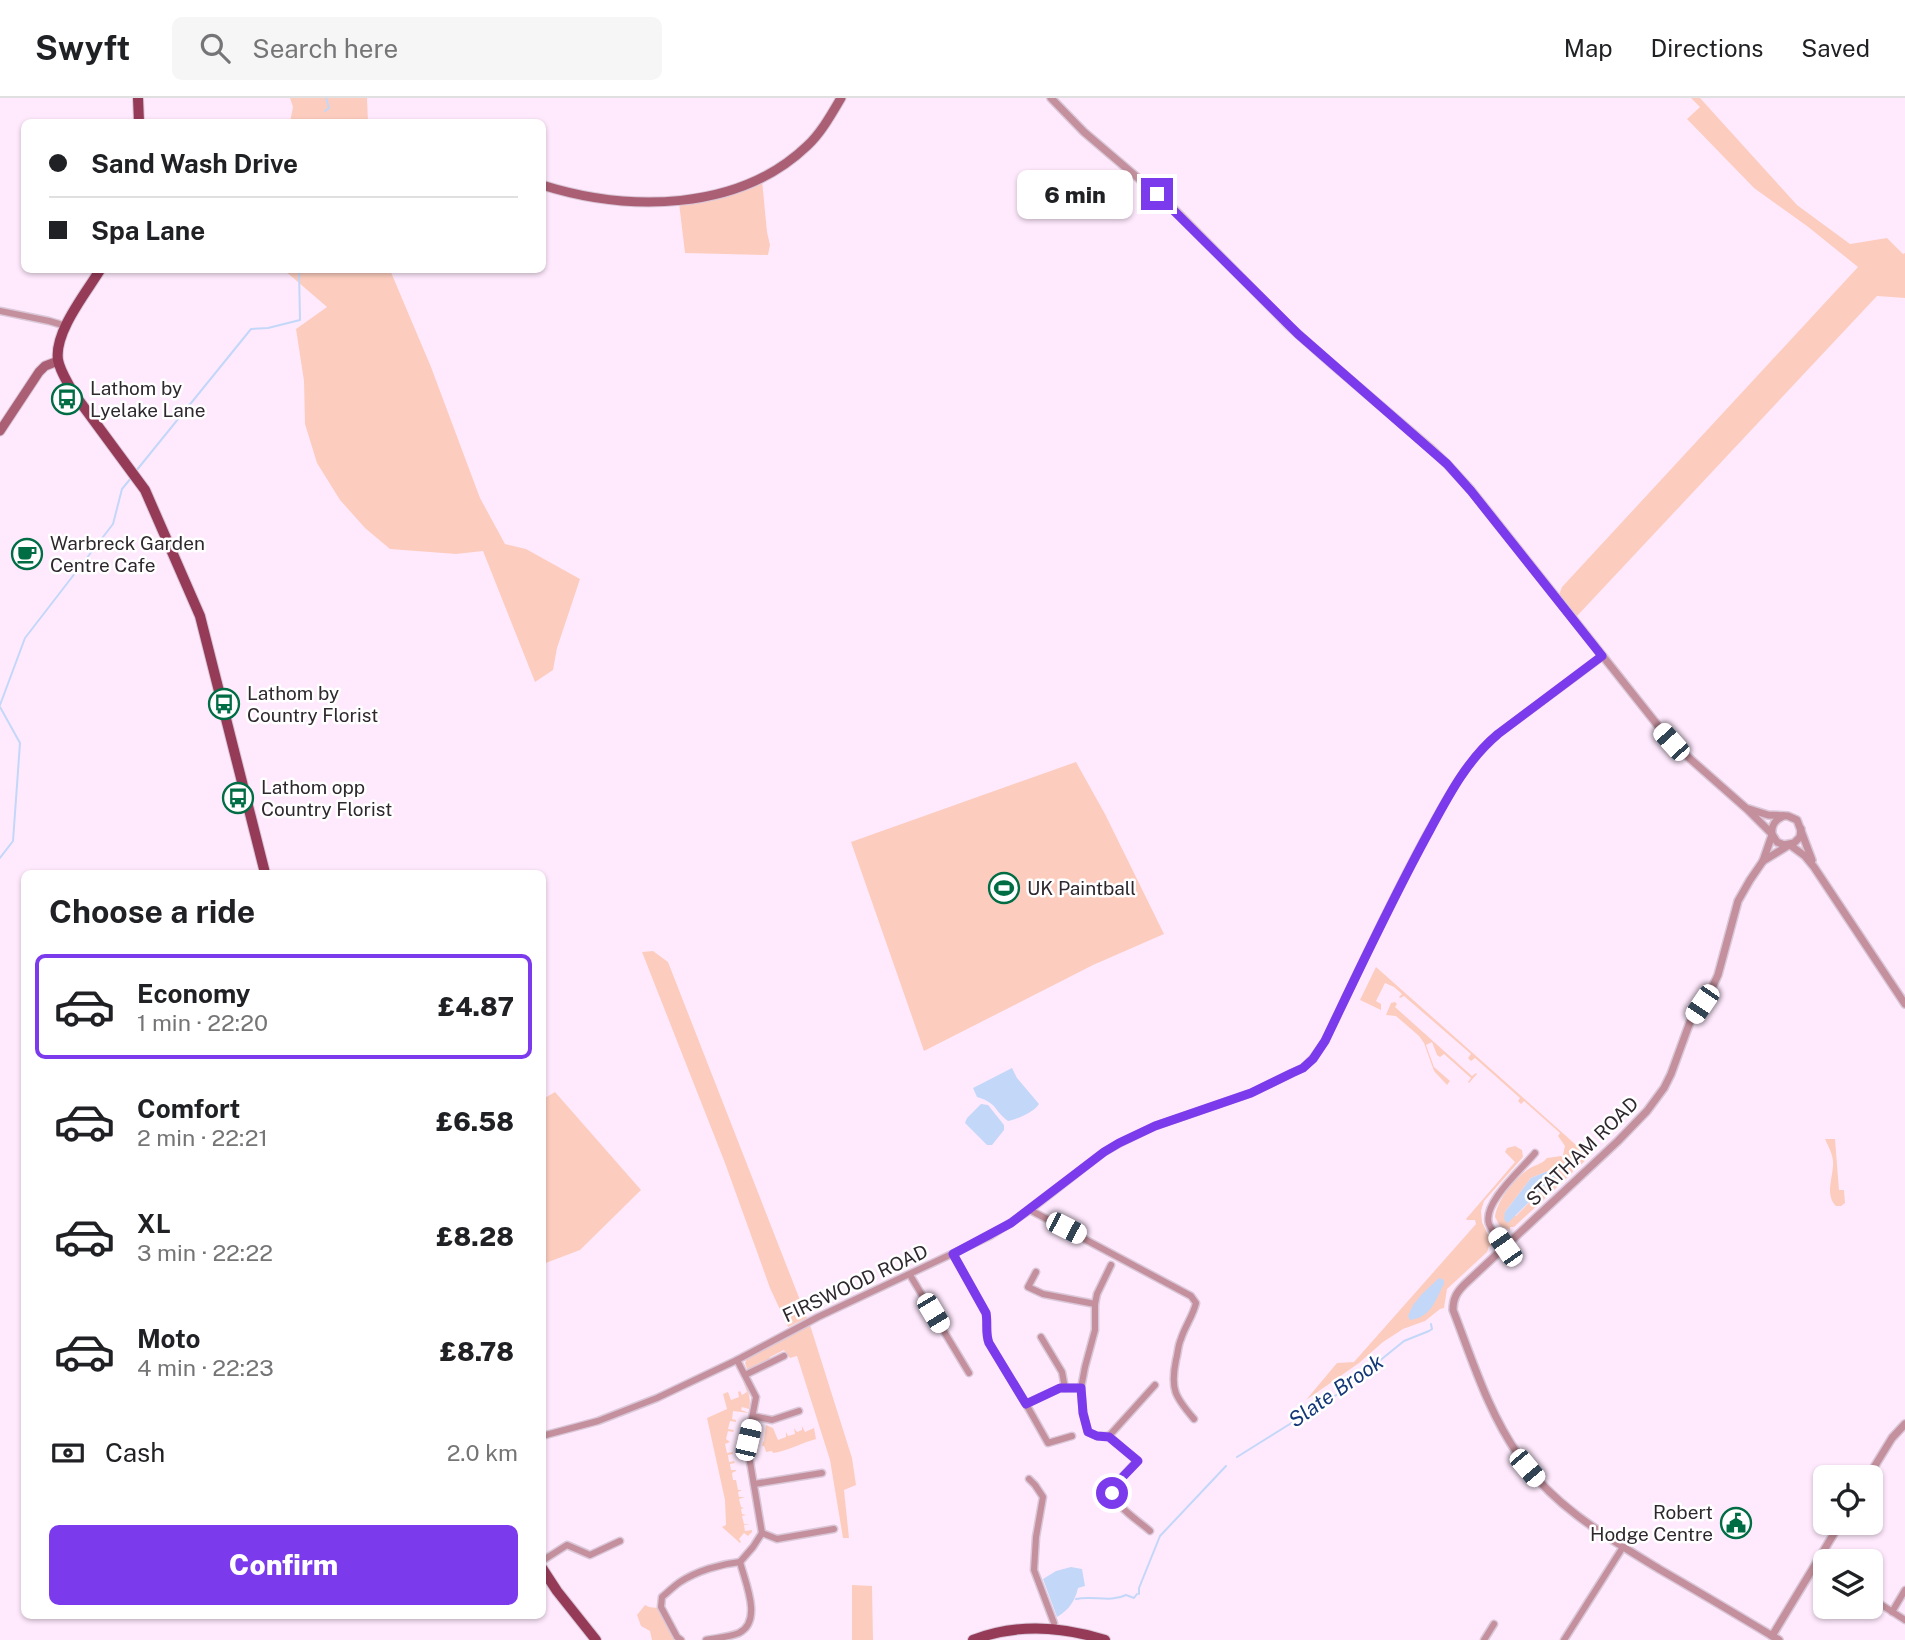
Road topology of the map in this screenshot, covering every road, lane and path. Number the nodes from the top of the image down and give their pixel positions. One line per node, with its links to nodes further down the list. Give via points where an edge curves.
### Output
1 (138, 98): 4 (main road)
2 (841, 98): 5 (main road, via 798,154 771,174 727,192 682,201 616,200)
3 (1051, 98): 11 (street, via 1172,207 1298,334 1447,464)
4 (139, 119)
5 (546, 186)
6 (98, 273): 8 (main road)
7 (0, 311): 8 (street)
8 (66, 326): 9 (main road)
9 (58, 355): 10 (main road, via 39,372); 19 (main road, via 72,391 142,486 203,624)
10 (0, 431)
11 (1602, 656): 12 (street, via 1671,742); 22 (street, FIRSWOOD ROAD, via 1498,734 1468,766 1394,897 1313,1059 1251,1093 1134,1134)
12 (1747, 808): 13 (street); 15 (street)
13 (1783, 816): 14 (street, via 1797,820); 15 (street, via 1773,825)
14 (1801, 829): 16 (street, via 1800,837); 18 (street)
15 (1772, 834): 16 (street, via 1777,842); 17 (street, STATHAM ROAD)
16 (1789, 845): 17 (street, STATHAM ROAD); 18 (street)
17 (1763, 861): 23 (street, STATHAM ROAD, via 1738,901 1718,975 1690,1022 1664,1088 1618,1142)
18 (1814, 867): 20 (street)
19 (264, 870)
20 (1905, 1004)
21 (1535, 1153): 23 (street, via 1488,1212 1489,1225)
22 (1030, 1210): 24 (street, FIRSWOOD ROAD); 40 (street, via 1191,1296 1195,1310 1180,1339 1172,1380 1180,1404)
23 (1505, 1247): 53 (street, STATHAM ROAD, via 1465,1284 1453,1304 1486,1395 1513,1447 1546,1490)
24 (953, 1254): 27 (street, FIRSWOOD ROAD); 37 (street, via 986,1313 989,1343)
25 (1111, 1265): 28 (street)
26 (1036, 1272): 28 (street, via 1028,1287)
27 (910, 1275): 31 (street, FIRSWOOD ROAD); 32 (street)
28 (1095, 1304): 36 (street, via 1095,1330)
29 (1041, 1337): 35 (street, via 1062,1372)
30 (784, 1356): 33 (street)
31 (737, 1360): 33 (street); 42 (street, FIRSWOOD ROAD, via 657,1398)
32 (969, 1373)
33 (745, 1375): 39 (street, via 756,1397)
34 (1156, 1385): 44 (street)
35 (1065, 1388): 36 (street); 37 (street)
36 (1081, 1388): 44 (street, via 1088,1432)
37 (1026, 1404): 43 (street, via 1048,1443)
38 (799, 1411): 39 (street, via 772,1420)
39 (753, 1416): 48 (street, via 747,1444)
40 (1194, 1419)
41 (1905, 1424): 45 (street)
42 (546, 1435)
43 (1072, 1436)
44 (1109, 1437): 50 (street, via 1138,1461 1112,1493)
45 (1875, 1465)
46 (822, 1473): 48 (street)
47 (1028, 1479): 62 (street, via 1043,1497 1034,1570)
48 (754, 1484): 51 (street)
49 (834, 1529): 51 (street, via 777,1539)
50 (1150, 1531)
51 (762, 1533): 55 (street)
52 (620, 1541): 54 (street, via 590,1555 567,1545)
53 (1623, 1547): 64 (street, STATHAM ROAD); 71 (street)
54 (546, 1558)
55 (740, 1562): 66 (street, via 700,1573 662,1597 661,1607); 67 (street, via 752,1608 750,1619 737,1634)
56 (1813, 1569): 64 (street)
57 (546, 1574): 65 (main road)
58 (1905, 1590): 60 (street)
59 (1883, 1606): 60 (street)
60 (1892, 1612): 61 (street)
61 (1905, 1620)
62 (1054, 1623)
63 (1494, 1624): 70 (street)
64 (1775, 1638)
65 (596, 1640)
66 (681, 1640)
67 (706, 1640)
68 (973, 1640): 69 (main road, via 1035,1628)
69 (1105, 1640)
70 (1484, 1640)
71 (1564, 1640)

